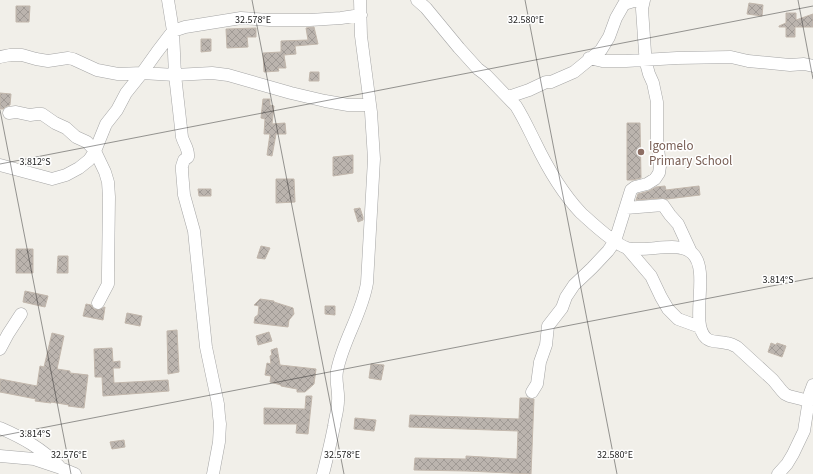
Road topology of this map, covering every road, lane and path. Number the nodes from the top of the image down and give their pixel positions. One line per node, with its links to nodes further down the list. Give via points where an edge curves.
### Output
1 (168, 0): 7 (street)
2 (360, 0): 6 (street)
3 (417, 0): 14 (street, via 458,48)
4 (638, 0): 9 (street, via 624,4 601,50)
5 (644, 0): 10 (street, via 642,17)
6 (361, 15): 7 (street, via 310,20 242,18); 15 (street, via 361,36)
7 (173, 31): 12 (street); 13 (street)
8 (0, 57): 12 (street, via 22,55 48,60 68,58 97,70 118,74)
9 (590, 58): 10 (street, via 602,61); 14 (street, via 574,72)
10 (646, 60): 11 (street, via 731,57 748,61); 19 (street, via 657,102 659,173 647,184 631,190)
11 (813, 66)
12 (142, 73): 13 (street); 17 (street, via 106,124)
13 (175, 75): 15 (street, via 228,75 318,99 348,105); 36 (street, via 182,138 188,152 182,166 184,195 194,231 206,347 220,424)
14 (508, 97): 20 (street, via 520,112 554,178 576,208)
15 (370, 105): 37 (street, via 374,160 367,283 365,296 345,342 337,371 338,401)
16 (9, 113): 17 (street, via 42,114 87,142)
17 (95, 151): 18 (street, via 79,168 54,178); 23 (street, via 106,172 109,197 108,284)
18 (0, 165)
19 (626, 208): 20 (street); 22 (street, via 663,206 678,224)
20 (615, 241): 21 (street); 28 (street, via 574,285 562,308 548,326 537,384)
21 (627, 248): 22 (street, via 642,250 671,246); 25 (street, via 651,276 668,309 678,319)
22 (691, 252): 25 (street, via 700,273)
23 (98, 303)
24 (21, 314): 26 (street)
25 (700, 326): 29 (street, via 707,340 732,344 742,351 785,394)
26 (0, 349)
27 (813, 385): 29 (street)
28 (532, 392)
29 (809, 401): 32 (street, via 804,431)
30 (0, 428): 34 (street, via 34,445)
31 (813, 433): 32 (street)
32 (800, 438): 38 (street, via 790,459)
33 (0, 456): 34 (street, via 34,459)
34 (62, 469): 35 (street)
35 (74, 474)
36 (213, 474)
37 (323, 474)
38 (778, 474)

